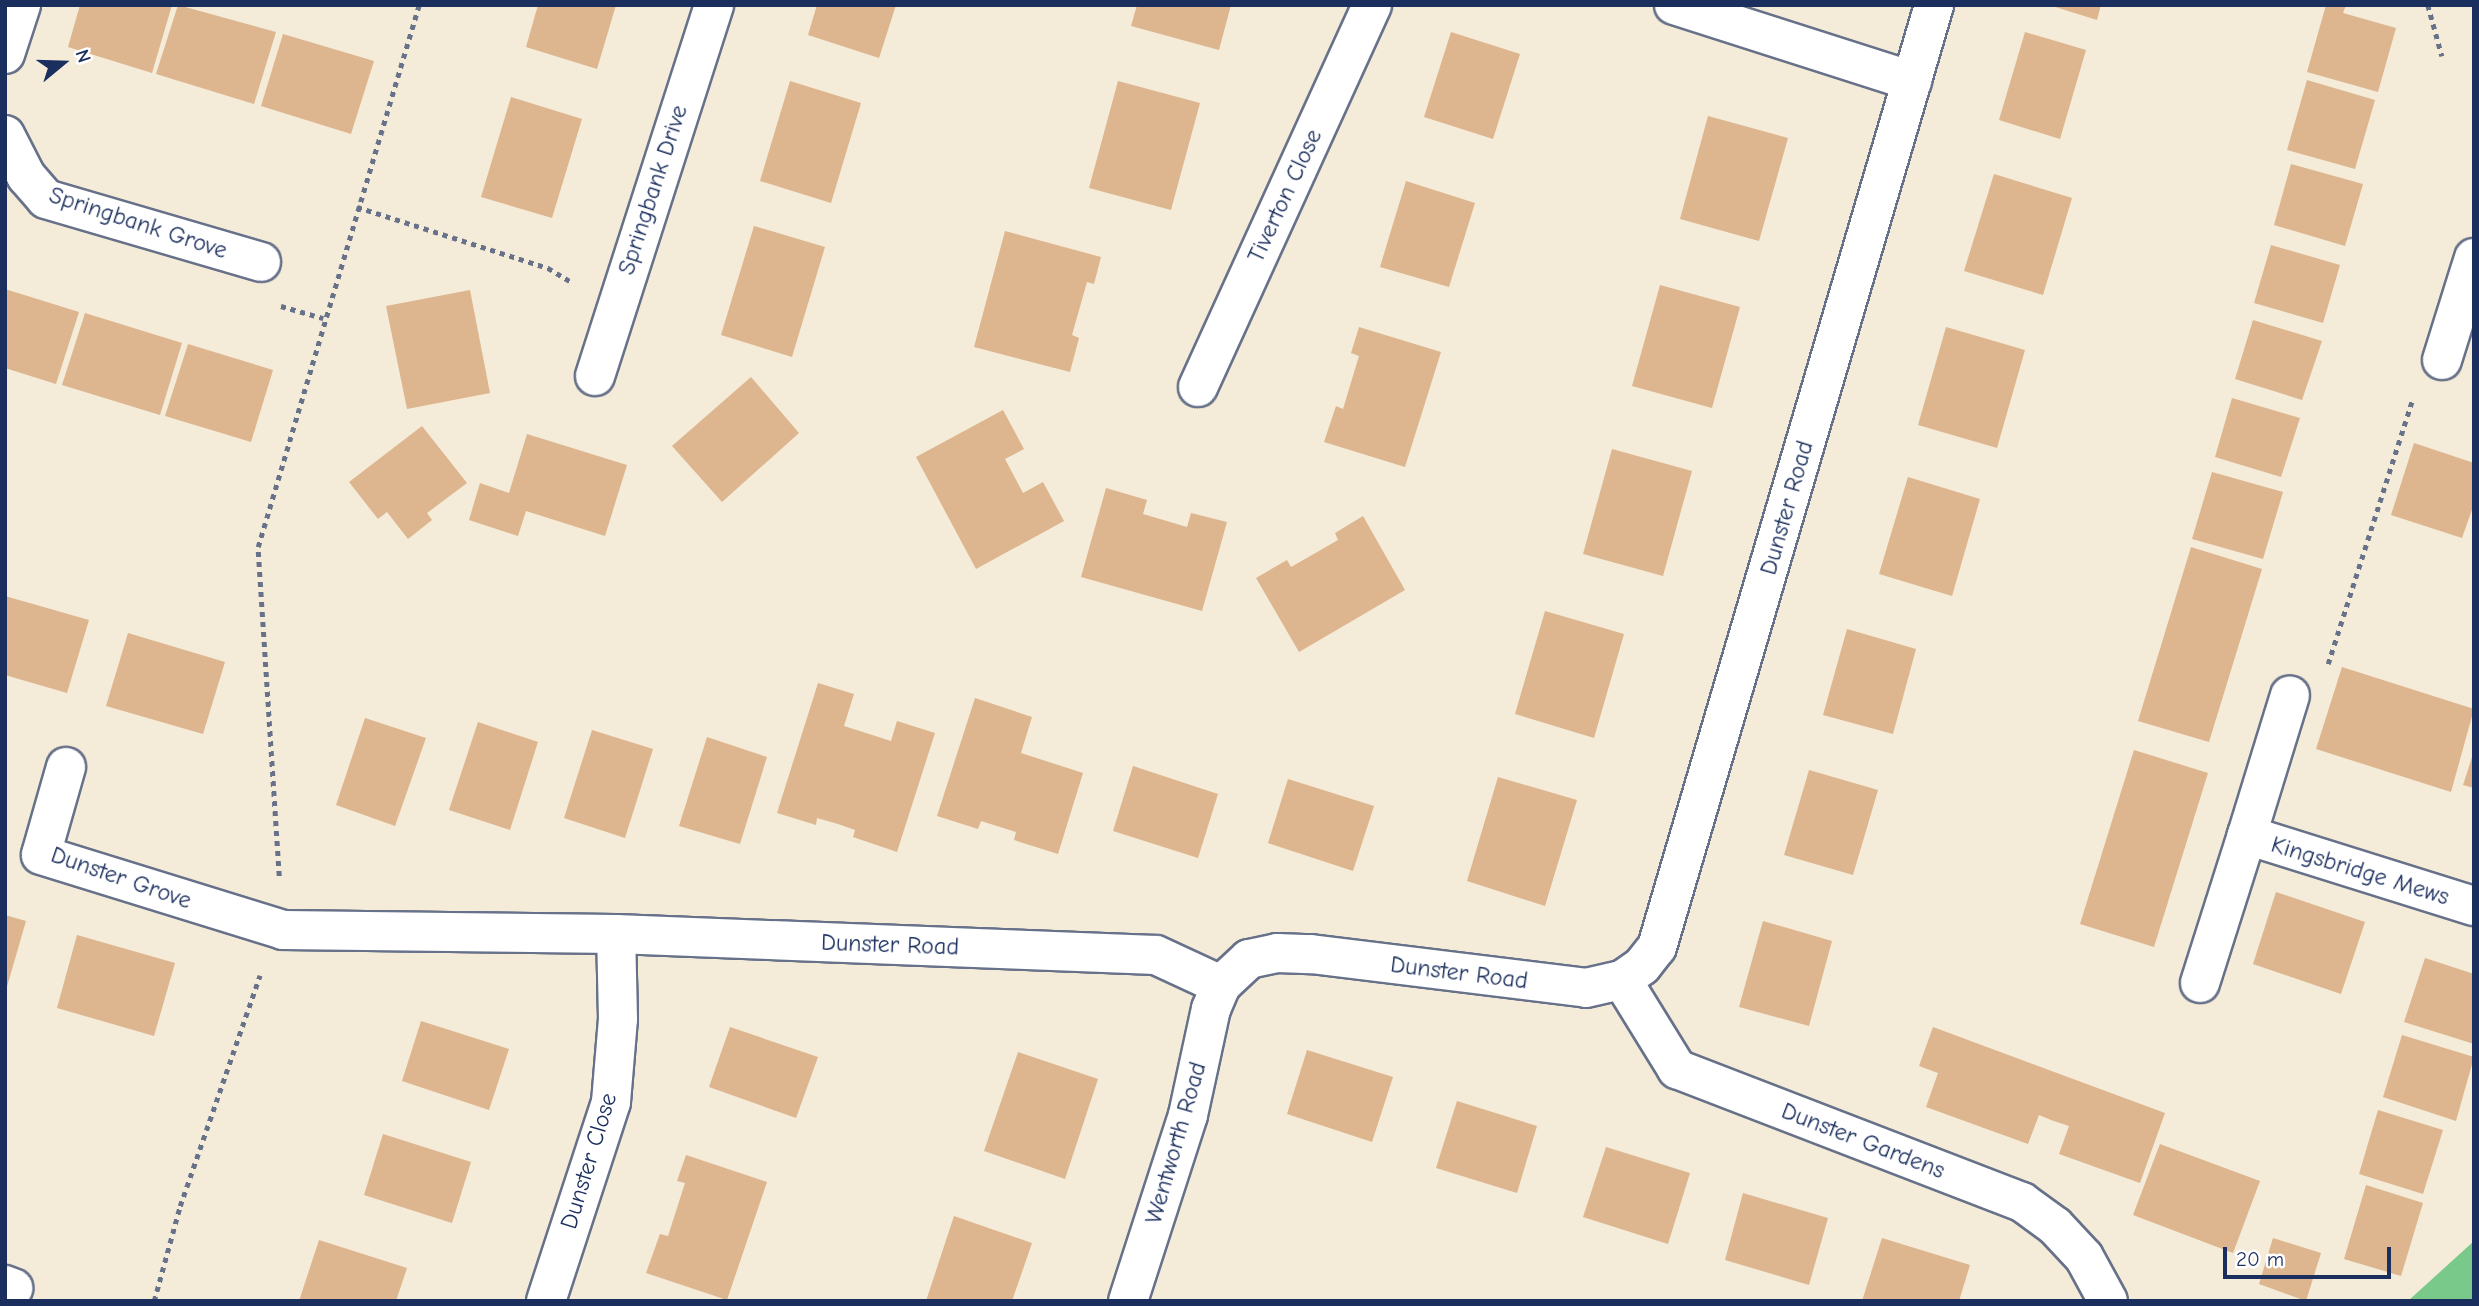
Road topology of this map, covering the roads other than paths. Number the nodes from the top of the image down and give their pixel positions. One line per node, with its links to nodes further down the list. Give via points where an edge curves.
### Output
1 (21, 5): 6 (street)
2 (714, 5): 12 (street, Springbank Drive)
3 (1372, 5): 13 (street, Tiverton Close)
4 (1674, 5): 7 (street)
5 (1934, 5): 7 (street, Dunster Road)
6 (5, 54)
7 (1912, 81): 20 (street, Dunster Road, via 1665,925 1657,947 1642,966)
8 (5, 135): 10 (street, Springbank Grove, via 21,168 46,199)
9 (2474, 258): 11 (street)
10 (261, 262)
11 (2442, 359)
12 (595, 376)
13 (1198, 387)
14 (2290, 695): 16 (street, Kingsbridge Mews)
15 (66, 767): 18 (street, Dunster Grove, via 41,855)
16 (2247, 835): 17 (street, Kingsbridge Mews); 21 (street, Kingsbridge Mews)
17 (2474, 906)
18 (279, 929): 19 (street, Dunster Road)
19 (616, 934): 22 (street, Dunster Road, via 1156,955); 23 (street, Dunster Close, via 618,1019 611,1102)
20 (1622, 980): 22 (street, Dunster Road, via 1587,988 1277,953 1248,959); 25 (street, Dunster Gardens, via 1677,1069 2022,1202 2055,1226 2084,1257)
21 (2200, 983)
22 (1221, 985): 24 (street, Wentworth Road, via 1188,1115)
23 (546, 1301)
24 (1128, 1301)
25 (2108, 1301)

